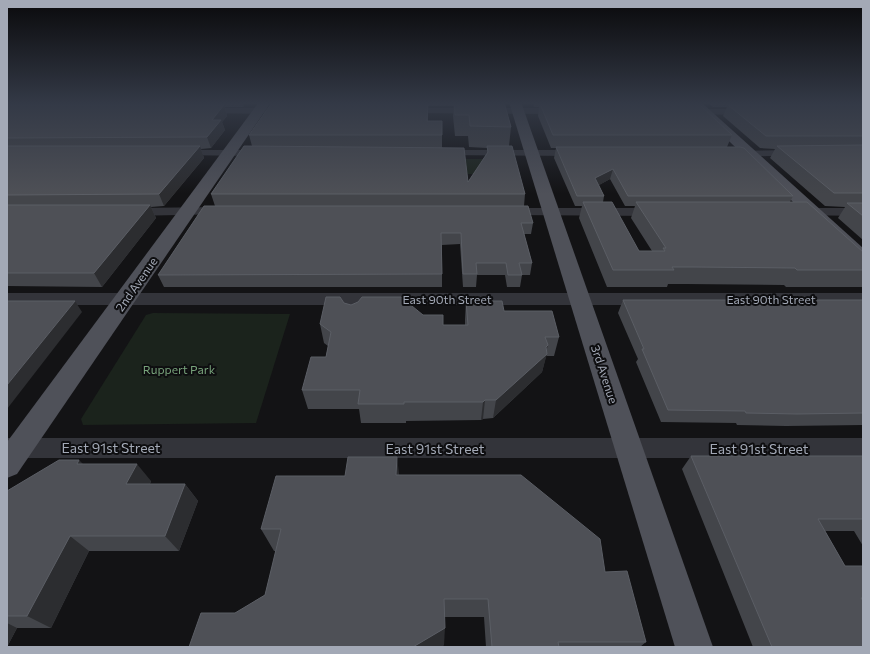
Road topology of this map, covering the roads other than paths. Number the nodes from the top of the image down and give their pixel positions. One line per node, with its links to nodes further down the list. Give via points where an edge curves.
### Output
1 (243, 133): 5 (main road, 2nd Avenue)
2 (525, 133): 8 (main road, 3rd Avenue)
3 (727, 133): 12 (main road)
4 (165, 153): 5 (street)
5 (228, 153): 6 (street); 13 (main road, 2nd Avenue)
6 (278, 153)
7 (430, 153): 8 (street)
8 (532, 153): 10 (street); 17 (main road, 3rd Avenue)
9 (809, 153): 12 (street)
10 (589, 154)
11 (720, 154): 12 (street)
12 (750, 154): 20 (main road)
13 (188, 211): 14 (street); 15 (street); 24 (main road, 2nd Avenue)
14 (239, 211)
15 (119, 212)
16 (490, 212): 17 (street)
17 (551, 212): 18 (street); 26 (main road, 3rd Avenue)
18 (669, 212)
19 (788, 212): 20 (street)
20 (813, 212): 21 (street); 22 (main road)
21 (863, 212)
22 (863, 258)
23 (7, 299): 24 (street, East 90th Street)
24 (126, 299): 25 (street, East 90th Street); 31 (main road, 2nd Avenue)
25 (356, 299): 26 (street, East 90th Street); 28 (street)
26 (580, 299): 27 (street, East 90th Street); 29 (main road, 3rd Avenue)
27 (863, 299)
28 (354, 316)
29 (629, 448): 30 (street, East 91st Street); 31 (street, East 91st Street); 32 (main road, 3rd Avenue)
30 (863, 448)
31 (11, 453)
32 (694, 647)

